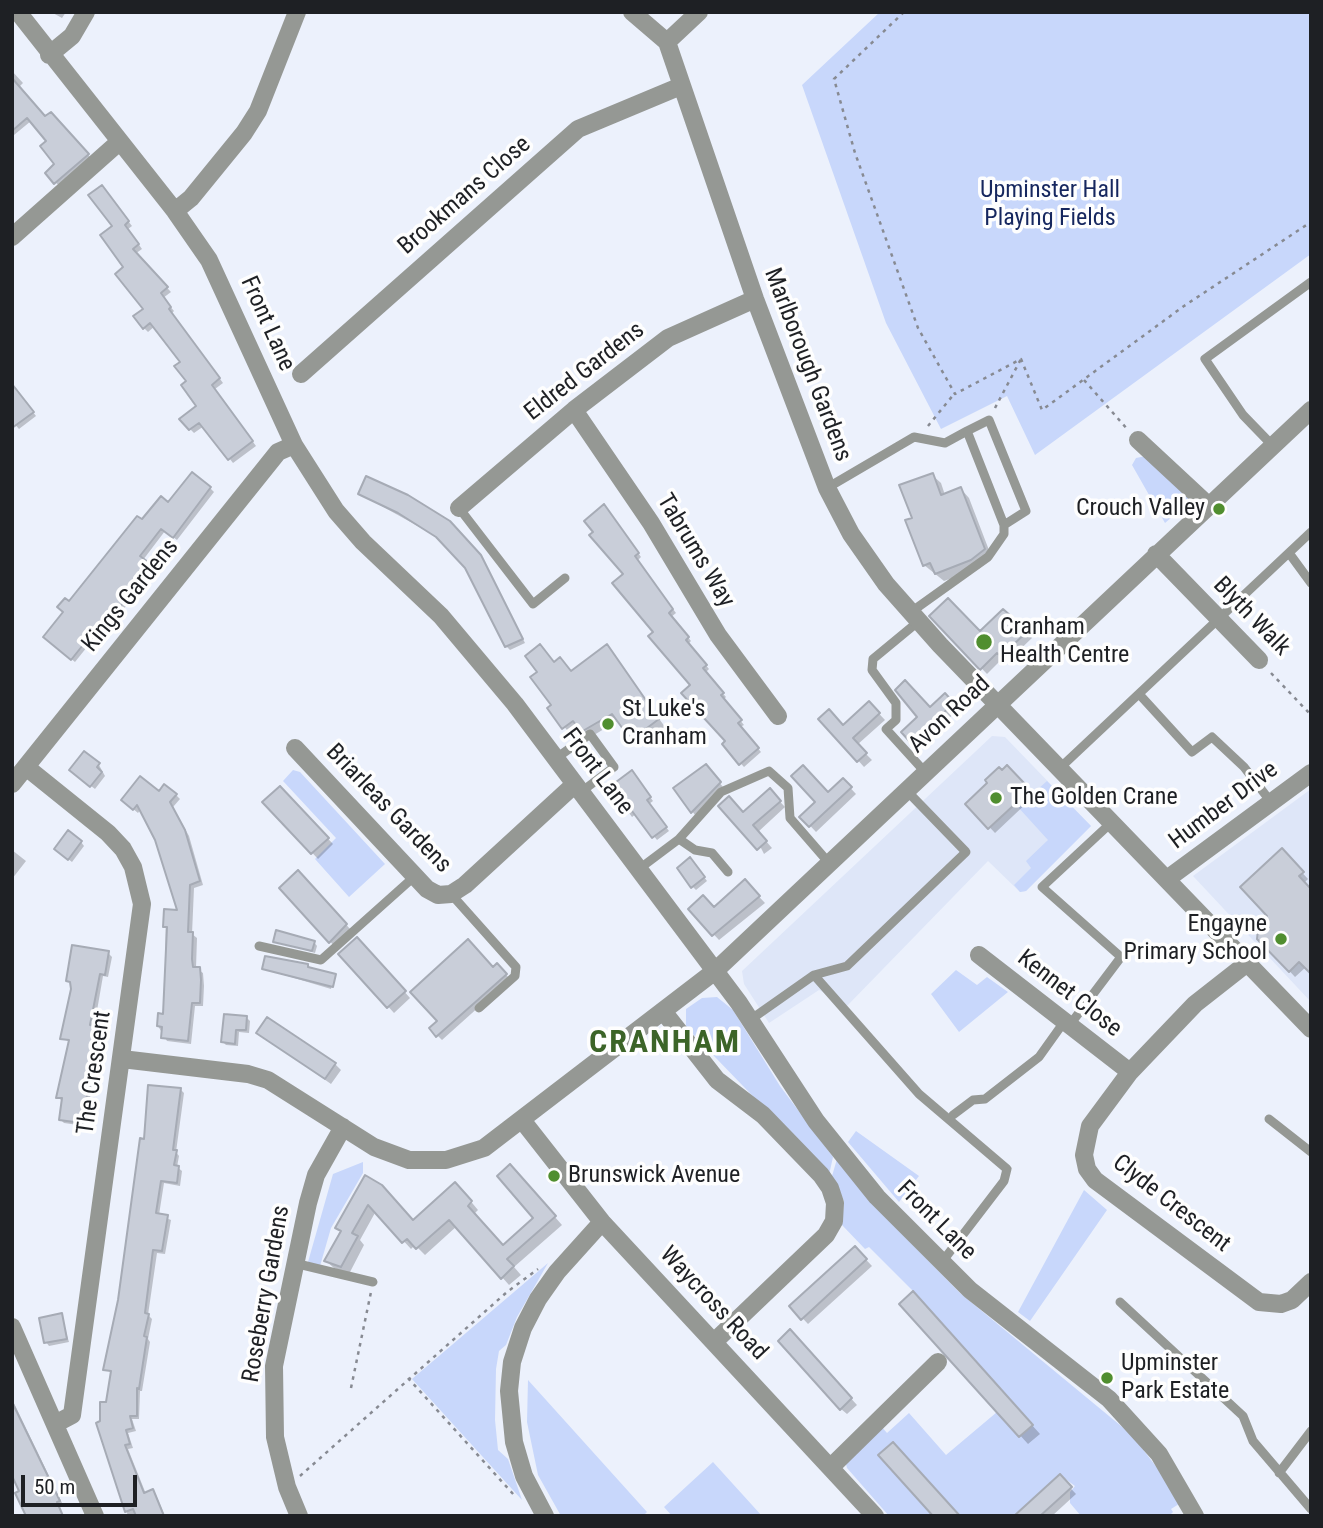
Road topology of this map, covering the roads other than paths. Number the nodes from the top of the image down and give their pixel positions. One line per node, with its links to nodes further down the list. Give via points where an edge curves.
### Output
1 (18, 12): 7 (street, Front Lane)
2 (86, 12): 7 (street, via 72,36)
3 (298, 12): 10 (street, via 251,122 191,198)
4 (632, 12): 6 (street)
5 (699, 12): 6 (street)
6 (667, 42): 8 (street, Marlborough Gardens)
7 (49, 55): 9 (street, Front Lane)
8 (681, 86): 13 (street, Marlborough Gardens); 14 (street, Brookmans Close, via 578,129)
9 (118, 143): 10 (street, Front Lane); 11 (street)
10 (175, 211): 19 (street, Front Lane, via 223,284)
11 (12, 237)
12 (1311, 282): 20 (lane, via 1205,359 1243,415)
13 (755, 299): 15 (street, Eldred Gardens, via 668,338); 21 (street, Marlborough Gardens)
14 (301, 374)
15 (574, 410): 23 (street, Eldred Gardens); 35 (street, Tabrums Way, via 651,523 718,635)
16 (1311, 410): 20 (street, Avon Road)
17 (967, 431): 21 (lane, via 945,443 914,437); 24 (lane); 24 (lane, via 989,420 1026,511)
18 (1138, 440): 22 (street)
19 (294, 445): 37 (street, Front Lane, via 336,511 441,616); 38 (street, Kings Gardens, via 278,452)
20 (1272, 445): 22 (street, Avon Road)
21 (827, 488): 30 (street, Marlborough Gardens, via 886,584)
22 (1208, 505): 27 (street, Avon Road)
23 (459, 508): 28 (lane, via 533,604)
24 (1003, 524): 30 (lane, via 1004,534 988,557)
25 (1311, 532): 26 (lane)
26 (1289, 553): 29 (lane); 31 (lane)
27 (1156, 554): 31 (street, Blyth Walk); 34 (street, Avon Road)
28 (565, 578)
29 (1311, 583)
30 (915, 617): 34 (street, Marlborough Gardens); 40 (lane, via 873,659 872,670 896,703 896,720 886,729)
31 (1218, 619): 32 (street, Blyth Walk); 33 (lane)
32 (1259, 660)
33 (1139, 694): 39 (lane); 45 (lane, via 1192,752 1212,737 1244,767)
34 (998, 704): 39 (street, Marlborough Gardens); 40 (street, Avon Road)
35 (778, 716)
36 (295, 748): 51 (street, Briarleas Gardens)
37 (555, 759): 43 (street, Front Lane); 43 (lane, via 590,734 614,767)
38 (26, 767): 42 (street, Kings Gardens); 64 (street, The Crescent, via 108,833 122,849 139,884 141,922)
39 (1061, 768): 46 (street, Marlborough Gardens)
40 (925, 772): 44 (street, Avon Road)
41 (1311, 772): 45 (street, Humber Drive)
42 (12, 784)
43 (578, 788): 49 (street, Front Lane); 53 (street, Briarleas Gardens)
44 (906, 790): 48 (street, Avon Road); 58 (lane, via 965,852 846,966)
45 (1270, 802): 52 (street, Humber Drive)
46 (1112, 822): 52 (street, Marlborough Gardens); 62 (lane, via 1042,887 1121,957)
47 (678, 839): 48 (lane, via 721,792 769,771 788,788 790,818); 49 (lane); 50 (lane, via 695,850 712,853)
48 (829, 863): 57 (street, Avon Road)
49 (639, 869): 57 (street, Front Lane)
50 (729, 872)
51 (415, 876): 53 (street, Briarleas Gardens, via 438,895); 54 (lane, via 321,960)
52 (1167, 879): 56 (street, Marlborough Gardens)
53 (451, 894): 59 (lane, via 516,967 515,976)
54 (259, 946)
55 (979, 955): 62 (street, Kennet Close)
56 (1246, 964): 63 (street, Marlborough Gardens); 65 (street, Clyde Crescent, via 1195,1004)
57 (715, 971): 60 (street); 61 (street, Front Lane)
58 (814, 975): 61 (lane); 72 (lane, via 919,1094 1007,1170 1004,1181)
59 (480, 1008)
60 (663, 1011): 68 (street); 78 (street, via 717,1080 763,1115 821,1175 835,1203 834,1221 826,1236)
61 (750, 1020): 72 (street, Front Lane, via 816,1121 877,1197)
62 (1067, 1024): 65 (street, Kennet Close); 66 (lane, via 1039,1057 985,1099 973,1100)
63 (1311, 1029)
64 (122, 1059): 69 (street, via 268,1080); 80 (street, The Crescent, via 72,1415)
65 (1130, 1072): 75 (street, Clyde Crescent, via 1090,1126 1085,1141 1087,1169 1095,1180 1259,1302 1292,1300)
66 (953, 1115)
67 (1269, 1118): 70 (lane)
68 (522, 1120): 69 (street, via 466,1156 427,1162 391,1155); 71 (street, Waycross Road)
69 (343, 1128): 73 (street, Roseberry Gardens, via 316,1175)
70 (1311, 1152)
71 (602, 1222): 78 (street, Waycross Road); 85 (street, via 538,1299 512,1362 509,1391 514,1442)
72 (942, 1262): 89 (street, Front Lane, via 998,1314 1109,1399 1159,1454)
73 (293, 1263): 74 (lane); 87 (street, Roseberry Gardens, via 274,1366 273,1401 275,1437)
74 (373, 1282)
75 (1311, 1282)
76 (1120, 1302): 83 (lane, via 1243,1416 1253,1441)
77 (12, 1327): 80 (street)
78 (715, 1340): 82 (street, Waycross Road)
79 (937, 1362): 82 (street)
80 (55, 1424): 86 (street)
81 (1311, 1431): 83 (lane)
82 (831, 1467): 88 (street, Waycross Road)
83 (1279, 1473): 84 (lane)
84 (1311, 1509)
85 (541, 1510)
86 (95, 1516)
87 (299, 1516)
88 (875, 1516)
89 (1195, 1516)

